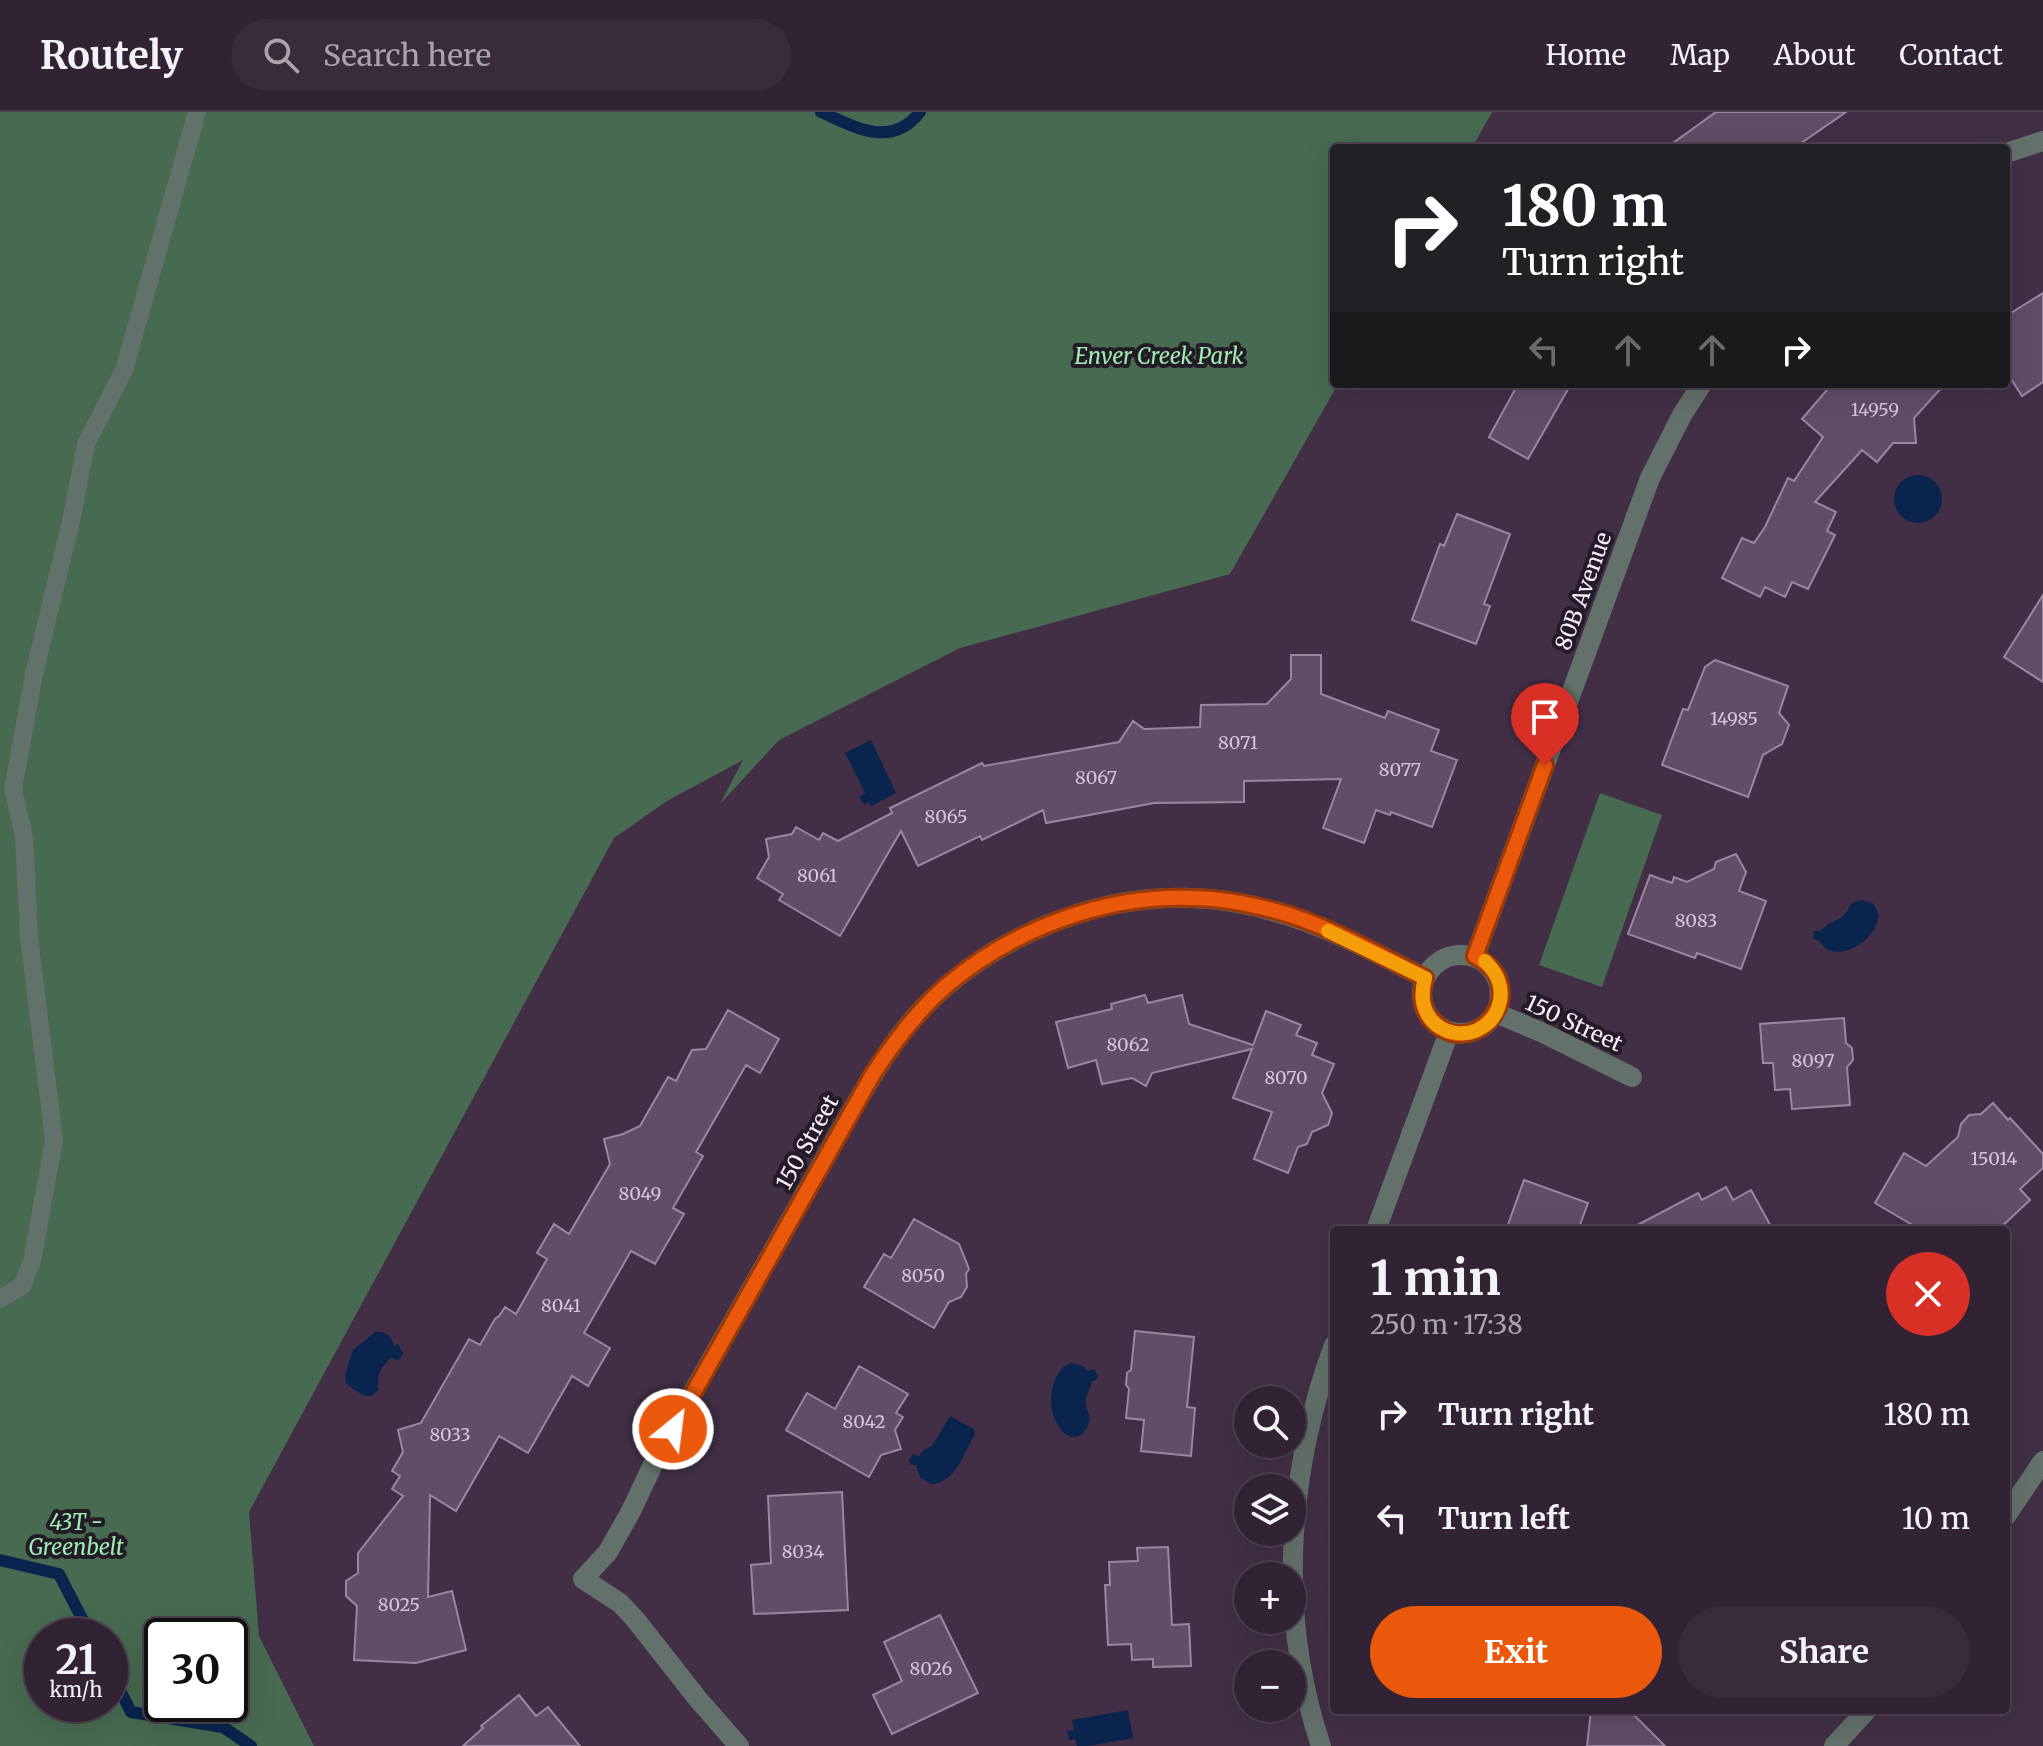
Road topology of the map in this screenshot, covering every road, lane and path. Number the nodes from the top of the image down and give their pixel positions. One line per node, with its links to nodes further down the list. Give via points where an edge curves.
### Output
1 (197, 112): 11 (lane, via 124,370 86,444 13,789 24,837 29,937 54,1140 32,1261 22,1286)
2 (2043, 141): 3 (street)
3 (2010, 152)
4 (1700, 388): 5 (street, 80B Avenue, via 1646,489)
5 (1475, 956): 6 (street, via 1451,955); 7 (street, via 1499,980)
6 (1425, 978): 8 (street, via 1424,1010); 16 (street, 150 Street, via 1276,912 1212,899 1165,899 1098,908 1032,931 958,977 914,1018 851,1113 614,1542 583,1579 635,1619)
7 (1496, 1013): 8 (street, via 1470,1033); 9 (street, 150 Street)
8 (1449, 1032): 10 (street)
9 (1632, 1077)
10 (1377, 1226)
11 (0, 1299)
12 (1330, 1357): 17 (street, via 1304,1449 1292,1568 1300,1665)
13 (2043, 1461): 14 (street)
14 (2010, 1510)
15 (1863, 1714): 18 (street)
16 (739, 1746)
17 (1321, 1746)
18 (1834, 1746)

